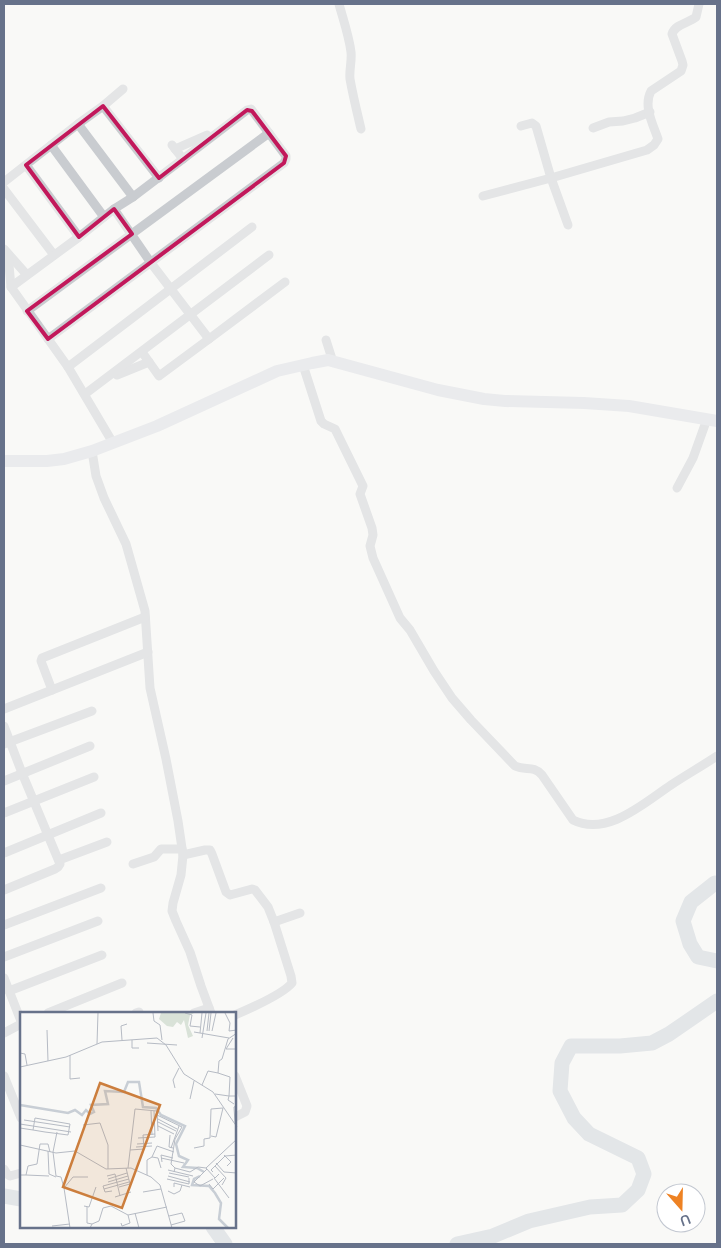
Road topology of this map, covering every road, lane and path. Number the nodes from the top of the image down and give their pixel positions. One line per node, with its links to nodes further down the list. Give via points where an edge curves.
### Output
1 (338, 4): 8 (street, via 351,51 350,79)
2 (699, 4): 5 (street, via 696,17 673,30 682,68 651,91)
3 (123, 89): 4 (street)
4 (103, 106): 6 (street); 15 (street)
5 (650, 112): 9 (street); 16 (street, via 658,139 651,148)
6 (78, 124): 12 (street); 20 (street)
7 (520, 126): 16 (street, via 535,124)
8 (361, 128)
9 (593, 128)
10 (219, 130): 11 (street, via 251,109); 13 (street); 13 (street, via 174,147)
11 (269, 133): 25 (street); 30 (street, via 286,156 284,163)
12 (51, 145): 14 (street); 22 (street)
13 (183, 159): 15 (street)
14 (26, 165): 17 (street); 26 (street)
15 (159, 178): 20 (street)
16 (551, 178): 19 (street); 23 (street)
17 (4, 182)
18 (4, 189): 28 (street)
19 (483, 196)
20 (133, 197): 21 (street)
21 (114, 209): 22 (street); 25 (street)
22 (104, 217): 26 (street)
23 (568, 225)
24 (252, 227): 34 (street)
25 (132, 234): 30 (street); 35 (street)
26 (79, 237): 28 (street)
27 (6, 251): 31 (street); 33 (street)
28 (54, 255): 31 (street)
29 (269, 255): 36 (street)
30 (151, 263): 34 (street); 37 (street)
31 (27, 275): 33 (street)
32 (285, 282): 38 (street)
33 (11, 287): 35 (street)
34 (172, 289): 36 (street); 44 (street)
35 (27, 311): 37 (street)
36 (191, 314): 38 (street); 40 (street)
37 (48, 339): 44 (street)
38 (209, 339): 41 (street, via 159,376)
39 (326, 340): 42 (street)
40 (142, 352): 41 (street); 45 (street)
41 (149, 362): 45 (street)
42 (334, 362): 43 (street, via 328,360); 47 (street, via 484,399 629,406)
43 (303, 365): 48 (street, via 277,371); 60 (street, via 321,421 335,428 363,486 360,494 372,528 370,546 373,558 400,618 452,698 515,766 538,771 573,820 592,826 624,816)
44 (68, 367): 46 (street)
45 (106, 379): 46 (street)
46 (85, 394): 48 (street)
47 (712, 420): 51 (street)
48 (113, 443): 49 (street)
49 (92, 451): 50 (street, via 47,461); 52 (street, via 104,498 126,544)
50 (4, 461)
51 (677, 488)
52 (145, 617): 53 (street); 54 (street, via 42,658)
53 (148, 652): 54 (street); 69 (street, via 150,688)
54 (52, 690): 55 (street)
55 (4, 709)
56 (92, 711): 58 (street)
57 (4, 726): 58 (street)
58 (7, 743): 61 (street)
59 (90, 746): 61 (street)
60 (717, 756)
61 (22, 773): 63 (street); 64 (street)
62 (94, 777): 64 (street)
63 (4, 780)
64 (34, 801): 65 (street); 67 (street)
65 (4, 813)
66 (101, 814): 67 (street)
67 (48, 835): 70 (street); 71 (street)
68 (107, 842): 71 (street)
69 (183, 852): 72 (street, via 161,849 154,857); 77 (street, via 210,850 226,892 230,895 255,890); 84 (street, via 172,911)
70 (4, 853)
71 (58, 860): 74 (street, via 60,865 55,869)
72 (133, 864)
73 (101, 888): 78 (street)
74 (4, 890)
75 (300, 913): 77 (street)
76 (98, 920): 80 (street)
77 (274, 922): 86 (street, via 292,983)
78 (4, 925)
79 (102, 955): 83 (street)
80 (4, 957)
81 (4, 978): 83 (street)
82 (122, 983): 85 (street)
83 (9, 991): 87 (street)
84 (210, 1011)
85 (50, 1012)
86 (236, 1015)
87 (20, 1019)
88 (20, 1023): 89 (street)
89 (4, 1034)
90 (4, 1076): 92 (street)
91 (236, 1078): 93 (street, via 247,1106 245,1112)
92 (20, 1116)
93 (236, 1116)
94 (4, 1168): 95 (street, via 10,1176)
95 (20, 1173)

